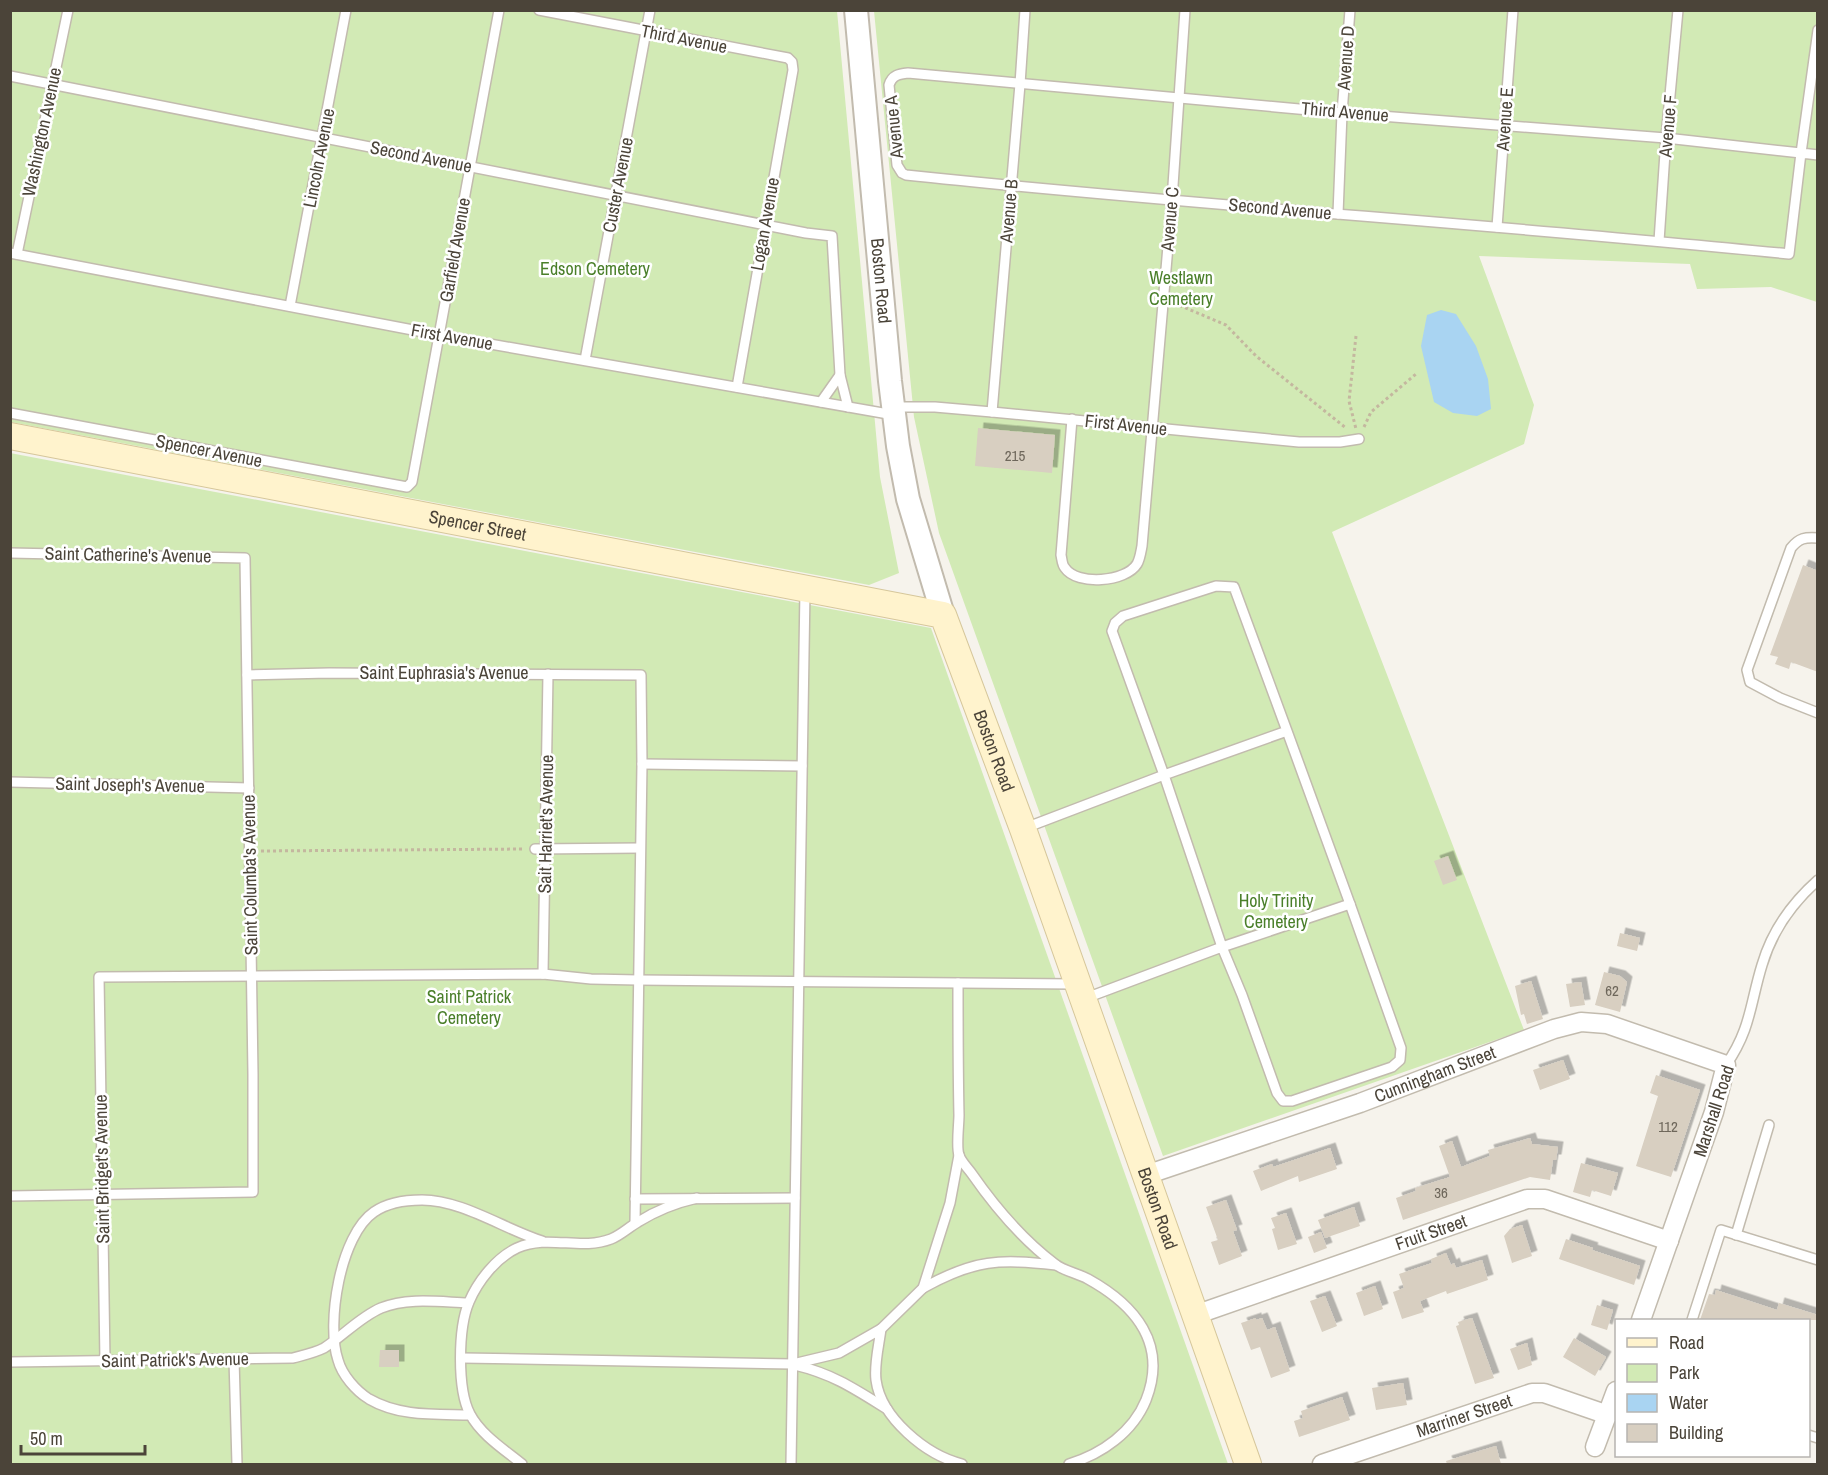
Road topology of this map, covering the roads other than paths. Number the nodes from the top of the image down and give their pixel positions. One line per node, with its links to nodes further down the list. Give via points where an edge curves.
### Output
1 (68, 10): 17 (lane, Washington Avenue)
2 (346, 10): 22 (lane, Lincoln Avenue)
3 (499, 10): 26 (lane, Garfield Avenue)
4 (539, 10): 13 (lane, Third Avenue)
5 (650, 10): 13 (lane, Custer Avenue)
6 (856, 10): 43 (street, Boston Road)
7 (1025, 10): 18 (lane, Avenue B)
8 (1185, 10): 19 (lane, Avenue C)
9 (1350, 10): 20 (lane, Avenue D)
10 (1513, 10): 21 (lane, Avenue E)
11 (1678, 10): 23 (lane, Avenue F)
12 (1818, 30): 24 (lane)
13 (646, 32): 14 (lane, Third Avenue, via 788,58); 29 (lane, Custer Avenue)
14 (792, 62): 32 (lane, Logan Avenue)
15 (10, 76): 17 (lane, Second Avenue)
16 (890, 79): 18 (lane, Third Avenue, via 909,73); 27 (lane, Avenue A, via 897,165)
17 (52, 84): 22 (lane, Second Avenue); 35 (lane, Washington Avenue)
18 (1020, 84): 19 (lane, Third Avenue); 28 (lane, Avenue B)
19 (1178, 97): 20 (lane, Third Avenue); 30 (lane, Avenue C)
20 (1342, 112): 21 (lane, Third Avenue); 31 (lane, Avenue D)
21 (1505, 124): 23 (lane, Third Avenue); 33 (lane, Avenue E)
22 (323, 138): 26 (lane, Second Avenue); 36 (lane, Lincoln Avenue)
23 (1666, 138): 24 (lane, Third Avenue); 34 (lane, Avenue F)
24 (1801, 153): 25 (lane, Third Avenue); 34 (lane, Second Avenue, via 1789,254)
25 (1818, 155)
26 (471, 166): 29 (lane, Second Avenue); 37 (lane, Garfield Avenue)
27 (902, 173): 28 (lane, Second Avenue)
28 (1011, 186): 30 (lane, Second Avenue); 44 (lane, Avenue B)
29 (616, 194): 32 (lane, Second Avenue); 38 (lane, Custer Avenue)
30 (1172, 201): 31 (lane, Second Avenue); 47 (lane, Avenue C)
31 (1338, 214): 33 (lane, Second Avenue)
32 (764, 224): 39 (lane, Second Avenue, via 832,236); 40 (lane, Logan Avenue)
33 (1497, 227): 34 (lane, Second Avenue)
34 (1659, 241)
35 (14, 253): 36 (lane, First Avenue)
36 (290, 306): 37 (lane, First Avenue)
37 (439, 335): 38 (lane, First Avenue); 50 (lane, Garfield Avenue, via 412,482)
38 (585, 360): 40 (lane, First Avenue)
39 (840, 375): 41 (lane); 42 (lane)
40 (737, 387): 41 (lane, First Avenue)
41 (821, 402): 42 (lane, First Avenue)
42 (848, 407): 43 (lane, First Avenue)
43 (893, 411): 44 (lane, First Avenue, via 923,407); 55 (street, Boston Road, via 908,499)
44 (992, 412): 46 (lane, First Avenue)
45 (10, 413): 50 (lane, Spencer Avenue)
46 (1072, 419): 47 (lane, First Avenue); 47 (lane, Avenue C, via 1061,555 1064,568 1072,575 1088,579 1113,579 1137,564 1142,546)
47 (1151, 428): 49 (lane, First Avenue, via 1299,442)
48 (10, 436): 54 (main road, Spencer Street)
49 (1359, 439)
50 (407, 487)
51 (1818, 538): 58 (lane, via 1806,537 1791,548 1747,670 1750,682 1761,690)
52 (10, 553): 53 (lane, Saint Catherine's Avenue)
53 (245, 558): 57 (lane, Saint Columba's Avenue)
54 (805, 588): 55 (main road, Spencer Street); 61 (lane)
55 (943, 615): 65 (main road, Boston Road)
56 (548, 674): 57 (lane, Saint Euphrasia's Avenue); 60 (lane, Saint Euphrasia's Avenue, via 642,675); 68 (lane, Sait Harriet's Avenue)
57 (247, 675): 64 (lane, Saint Columba's Avenue)
58 (1818, 713)
59 (1287, 731): 62 (lane); 62 (lane, via 1234,586 1216,586 1123,616 1112,631); 70 (lane)
60 (642, 764): 61 (lane); 66 (lane)
61 (802, 766): 75 (lane)
62 (1164, 775): 65 (lane); 71 (lane)
63 (10, 782): 64 (lane, Saint Joseph's Avenue)
64 (249, 788): 73 (lane, Saint Columba's Avenue)
65 (1023, 829): 77 (main road, Boston Road)
66 (640, 848): 68 (lane); 74 (lane)
67 (535, 849): 68 (lane)
68 (546, 849): 72 (lane, Sait Harriet's Avenue)
69 (1818, 880): 78 (lane, Marshall Road, via 1798,899 1767,949 1745,1031)
70 (1350, 904): 71 (lane); 71 (lane, via 1401,1048 1400,1060 1392,1067 1292,1101 1283,1101 1277,1093)
71 (1222, 947): 77 (lane)
72 (543, 974): 73 (lane); 74 (lane)
73 (252, 976): 82 (lane, Saint Columba's Avenue, via 253,1192); 82 (lane, Saint Bridget's Avenue, via 99,977)
74 (638, 980): 75 (lane); 86 (lane)
75 (799, 981): 76 (lane); 84 (lane)
76 (958, 983): 77 (lane); 80 (lane)
77 (1081, 991): 81 (main road, Boston Road)
78 (1726, 1065): 81 (street, Cunningham Street, via 1607,1024 1581,1022 1341,1110); 90 (street, Marshall Road, via 1714,1112)
79 (1769, 1125): 88 (lane)
80 (959, 1155): 92 (lane, via 1012,1224); 93 (lane, via 950,1203)
81 (1146, 1175): 95 (main road, Boston Road)
82 (102, 1195): 83 (lane); 102 (lane, Saint Bridget's Avenue)
83 (10, 1196)
84 (795, 1197): 85 (lane); 104 (lane)
85 (697, 1198): 86 (lane); 87 (lane, via 668,1206)
86 (635, 1199): 87 (lane)
87 (635, 1223): 89 (lane, via 612,1239 599,1242)
88 (1736, 1235): 91 (lane); 97 (lane, via 1720,1230)
89 (542, 1241): 94 (lane, via 503,1257 482,1279); 99 (lane, via 461,1208 423,1200 374,1212 362,1224 345,1259)
90 (1669, 1241): 95 (street, Fruit Street, via 1545,1199 1527,1199); 96 (street, Marshall Road)
91 (1818, 1260)
92 (1056, 1265): 93 (lane, via 989,1263 965,1268); 114 (lane, via 1110,1292 1129,1309 1153,1352 1150,1388 1141,1413 1129,1430 1107,1446)
93 (923, 1288): 98 (lane)
94 (468, 1303): 99 (lane, Saint Patrick's Avenue, via 392,1304); 100 (lane)
95 (1195, 1315): 115 (main road, Boston Road)
96 (1641, 1319)
97 (1692, 1319)
98 (881, 1329): 104 (lane, via 839,1353); 106 (lane, via 876,1381)
99 (334, 1340): 101 (lane, Saint Patrick's Avenue, via 316,1352 293,1358); 107 (lane, via 345,1375 366,1398 409,1413)
100 (462, 1358): 104 (lane); 107 (lane, via 464,1400)
101 (234, 1359): 102 (lane, Saint Patrick's Avenue); 110 (lane)
102 (105, 1361): 103 (lane, Saint Patrick's Avenue)
103 (10, 1362)
104 (793, 1364): 106 (lane, via 841,1380); 112 (lane)
105 (1615, 1396): 108 (street)
106 (887, 1409): 113 (lane, via 902,1428 930,1450)
107 (470, 1415): 111 (lane)
108 (1608, 1415): 109 (street); 116 (street, Marriner Street, via 1532,1393)
109 (1595, 1447)
110 (237, 1464)
111 (522, 1464)
112 (791, 1464)
113 (962, 1464)
114 (1069, 1464)
115 (1248, 1464)
116 (1322, 1464)

